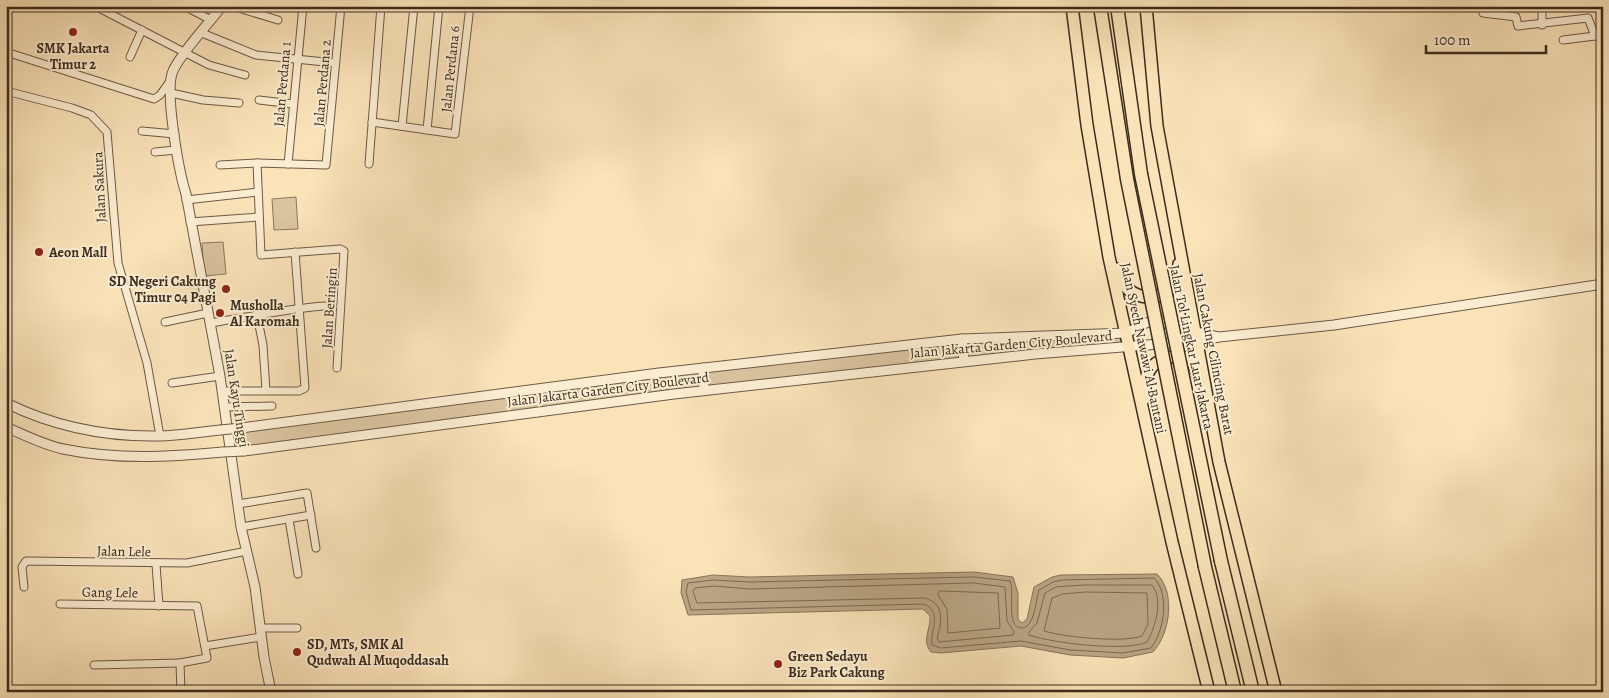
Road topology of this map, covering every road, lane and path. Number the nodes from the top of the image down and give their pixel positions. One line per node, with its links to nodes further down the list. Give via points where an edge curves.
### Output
1 (95, 6): 20 (street)
2 (184, 6): 17 (street)
3 (222, 6): 17 (street, Jalan Kayu Tinggi)
4 (232, 6): 18 (street)
5 (303, 6): 28 (street, Jalan Perdana 1)
6 (341, 6): 29 (street, Jalan Perdana 2)
7 (381, 6): 37 (street)
8 (414, 6): 38 (street)
9 (439, 6): 39 (street)
10 (470, 6): 39 (street, Jalan Perdana 6, via 454,134)
11 (1072, 6): 54 (highway, Jalan Syech Nawawi Al Bantani, via 1087,125)
12 (1100, 6): 99 (highway, bridge, via 1127,179 1205,567)
13 (1117, 6): 100 (highway, Jalan Tol Lingkar Luar Jakarta, bridge, via 1141,174 1221,561)
14 (1146, 6): 52 (highway, via 1157,126)
15 (1542, 6): 19 (street)
16 (1483, 13): 19 (street, via 1516,17 1518,26)
17 (211, 20): 21 (street, Jalan Kayu Tinggi)
18 (278, 20)
19 (1542, 25): 23 (street, via 1589,19)
20 (142, 30): 26 (street); 27 (street)
21 (202, 33): 26 (street, Jalan Kayu Tinggi); 28 (street, via 256,55)
22 (1603, 35): 23 (street)
23 (1594, 36): 24 (street)
24 (1563, 40)
25 (6, 52): 31 (street, via 154,99)
26 (186, 54): 30 (street, via 209,65); 31 (street, Jalan Kayu Tinggi, via 173,70)
27 (130, 57)
28 (297, 60): 29 (street); 36 (street, Jalan Perdana 1)
29 (335, 63): 45 (street, Jalan Perdana 2, via 327,163 324,166)
30 (245, 75)
31 (171, 79): 33 (street, Jalan Kayu Tinggi)
32 (6, 91): 79 (street, Jalan Sakura, via 91,115 107,132 118,263 147,363)
33 (171, 93): 35 (street); 41 (street, Jalan Kayu Tinggi)
34 (259, 100): 36 (street)
35 (239, 103)
36 (293, 104): 45 (street, Jalan Perdana 1)
37 (372, 122): 38 (street); 46 (street)
38 (402, 126): 39 (street)
39 (427, 130)
40 (142, 131): 41 (street)
41 (175, 134): 42 (street, Jalan Kayu Tinggi)
42 (176, 150): 43 (street); 49 (street, Jalan Kayu Tinggi)
43 (155, 152)
44 (257, 163): 45 (street); 47 (street); 48 (street)
45 (288, 164)
46 (368, 164)
47 (220, 165)
48 (258, 192): 49 (street); 50 (street)
49 (186, 200): 51 (street, Jalan Kayu Tinggi)
50 (259, 217): 51 (street); 53 (street, via 262,255)
51 (190, 222): 59 (street, Jalan Kayu Tinggi)
52 (1180, 250): 54 (highway, via 1178,274 1172,287 1165,293 1147,297 1127,288); 62 (highway, Jalan Cakung Cilincing Barat)
53 (295, 252): 57 (street); 66 (street, Jalan Beringin, via 342,249 344,253)
54 (1109, 257): 61 (highway, Jalan Syech Nawawi Al Bantani)
55 (1603, 284): 62 (street, Jalan Jakarta Garden City Boulevard, via 1334,326 1222,337)
56 (324, 306): 57 (street)
57 (300, 308): 58 (street); 70 (street, via 305,388 299,391)
58 (257, 315): 59 (street); 70 (street)
59 (209, 318): 60 (street); 68 (street, Jalan Kayu Tinggi)
60 (165, 322)
61 (1127, 333): 62 (street, Jalan Jakarta Garden City Boulevard, via 1155,320 1169,322); 63 (street, Jalan Jakarta Garden City Boulevard); 64 (highway, Jalan Syech Nawawi Al Bantani)
62 (1196, 336): 64 (street, Jalan Jakarta Garden City Boulevard); 74 (highway, Jalan Cakung Cilincing Barat)
63 (962, 339): 65 (street); 67 (street, Jalan Jakarta Garden City Boulevard)
64 (1129, 347): 65 (street, Jalan Jakarta Garden City Boulevard); 77 (highway, Jalan Syech Nawawi Al Bantani)
65 (964, 361): 71 (street, Jalan Jakarta Garden City Boulevard)
66 (337, 368)
67 (703, 368): 71 (street); 79 (street, Jalan Jakarta Garden City Boulevard, bridge)
68 (220, 376): 69 (street); 72 (street, Jalan Kayu Tinggi)
69 (172, 383)
70 (266, 390): 72 (street)
71 (704, 390): 78 (street, Jalan Jakarta Garden City Boulevard, bridge, via 244,451 166,457 117,457 62,448)
72 (222, 391): 76 (street, Jalan Kayu Tinggi)
73 (6, 403): 79 (street, Jalan Jakarta Garden City Boulevard, via 28,414 69,426 120,435)
74 (1209, 403): 77 (highway, via 1192,361 1165,358 1148,373); 101 (highway, Jalan Cakung Cilincing Barat, via 1219,462)
75 (272, 406): 76 (street)
76 (225, 407): 80 (street, Jalan Kayu Tinggi)
77 (1144, 417): 98 (highway, Jalan Syech Nawawi Al Bantani)
78 (6, 427)
79 (160, 436)
80 (238, 504): 81 (street, via 305,492); 83 (street, Jalan Kayu Tinggi)
81 (311, 515): 82 (street); 84 (street)
82 (289, 519): 83 (street); 87 (street)
83 (241, 527): 85 (street, Jalan Kayu Tinggi)
84 (316, 548)
85 (247, 551): 86 (street, Jalan Lele, via 208,560); 92 (street, Jalan Kayu Tinggi)
86 (156, 564): 88 (street, Jalan Lele, via 26,561 23,564); 90 (street)
87 (298, 574)
88 (24, 587)
89 (60, 604): 90 (street, Gang Lele)
90 (158, 606): 93 (street, Gang Lele, via 197,606)
91 (297, 628): 92 (street)
92 (261, 633): 93 (street); 97 (street, Jalan Kayu Tinggi)
93 (205, 646): 94 (street, via 206,659)
94 (180, 663): 95 (street); 96 (street)
95 (94, 665)
96 (181, 692)
97 (271, 692)
98 (1209, 692)
99 (1236, 692)
100 (1253, 692)
101 (1276, 692)

